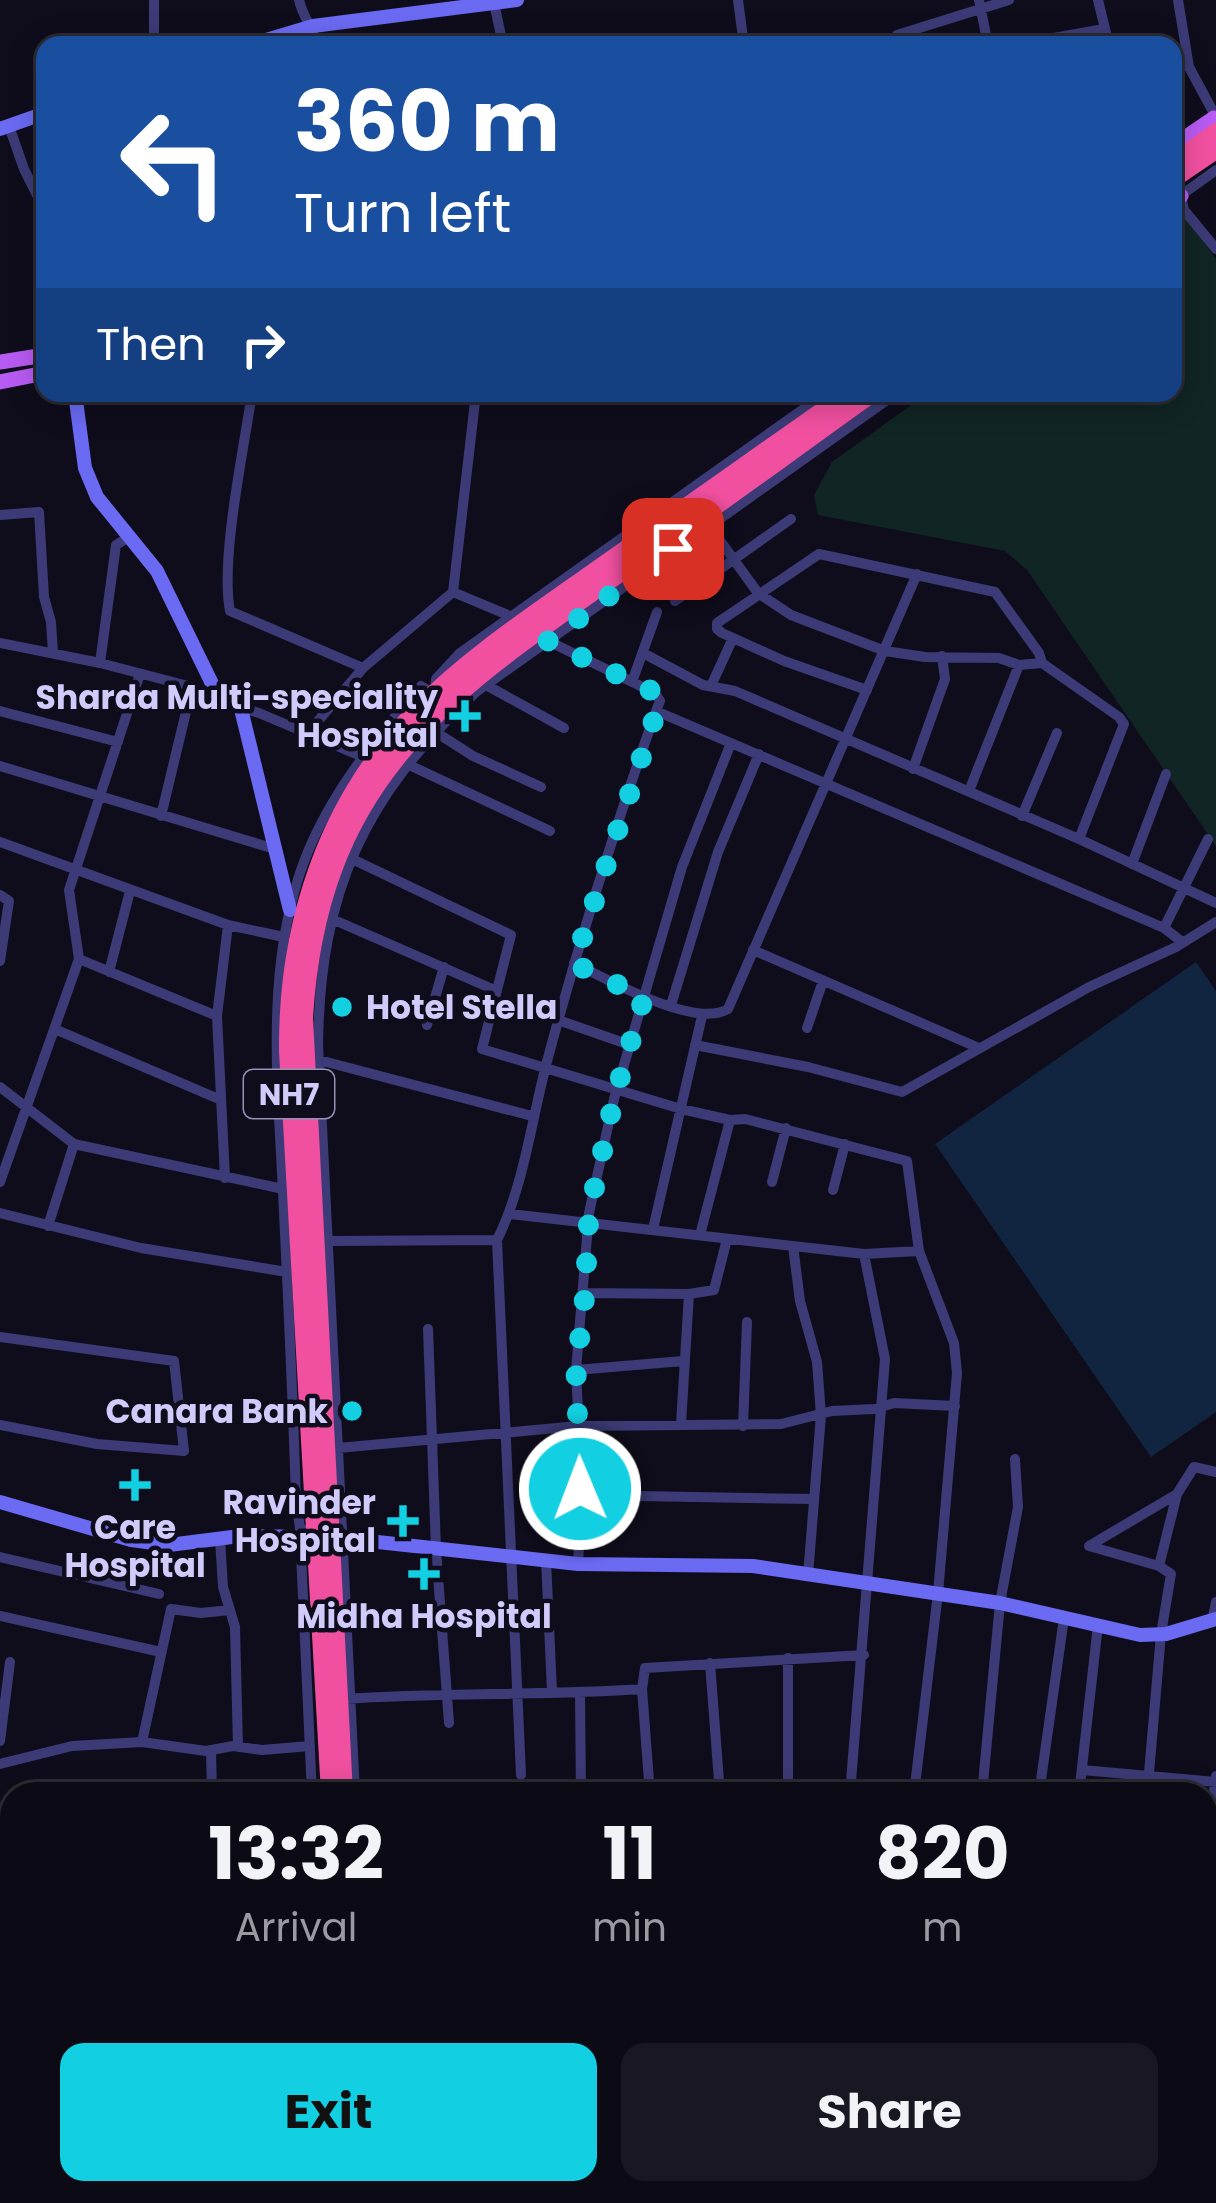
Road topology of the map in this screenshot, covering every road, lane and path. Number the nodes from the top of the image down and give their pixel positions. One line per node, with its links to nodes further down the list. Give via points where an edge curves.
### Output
1 (154, 0): 13 (street)
2 (299, 0): 11 (street)
3 (517, 0): 8 (street)
4 (738, 0): 17 (street)
5 (1009, 0): 10 (street)
6 (1098, 0): 12 (street)
7 (1178, 0): 22 (street)
8 (494, 3): 9 (street); 16 (street)
9 (462, 4): 11 (street)
10 (980, 5): 18 (street); 19 (street)
11 (313, 26): 14 (street); 15 (street)
12 (1105, 29): 20 (street); 21 (street)
13 (154, 36)
14 (279, 36)
15 (315, 36)
16 (501, 36)
17 (743, 36)
18 (897, 36)
19 (986, 36)
20 (1065, 36)
21 (1106, 36)
22 (1189, 67): 23 (street); 25 (street)
23 (1182, 70)
24 (36, 116): 26 (street)
25 (1215, 122): 27 (highway)
26 (4, 127): 29 (street)
27 (1199, 156): 28 (highway)
28 (1182, 186)
29 (36, 193)
30 (1182, 205): 31 (street)
31 (1216, 249)
32 (36, 356): 33 (main road)
33 (0, 362)
34 (36, 375): 35 (main road)
35 (0, 382)
36 (76, 402): 48 (street, via 85,468)
37 (250, 402): 66 (street, via 230,611)
38 (475, 402): 51 (street)
39 (798, 402): 44 (street)
40 (813, 402): 44 (street)
41 (835, 402): 73 (highway, NH7)
42 (860, 402): 189 (highway, NH7, via 457,693 391,761 350,829 314,933 304,1018)
43 (884, 402): 47 (street)
44 (802, 410): 55 (street)
45 (0, 515): 60 (street, via 36,510 41,518)
46 (791, 519): 49 (street)
47 (708, 524): 49 (street); 57 (street)
48 (129, 537): 63 (street, via 116,545); 74 (street, via 157,571)
49 (733, 560): 52 (street); 53 (street)
50 (917, 574): 52 (street, via 819,554); 59 (street); 64 (street, via 994,592)
51 (453, 592): 55 (street); 66 (street)
52 (758, 593): 56 (street, via 717,623); 59 (street, via 790,615)
53 (675, 601)
54 (657, 612): 61 (street)
55 (509, 616): 73 (street, via 460,653 436,679)
56 (733, 638): 70 (street); 72 (street)
57 (548, 641): 68 (street); 69 (street)
58 (0, 644): 60 (street)
59 (885, 651): 62 (street); 72 (street)
60 (53, 653): 63 (street)
61 (643, 653): 68 (street); 70 (street)
62 (942, 656): 65 (street); 89 (street, via 945,679)
63 (100, 662): 67 (street)
64 (1042, 663): 65 (street); 98 (street, via 1124,724)
65 (1019, 665): 93 (street)
66 (363, 668): 81 (street)
67 (140, 674): 71 (street); 83 (street)
68 (632, 682): 77 (street, via 659,696)
69 (486, 685): 78 (street); 79 (street)
70 (711, 686): 82 (street)
71 (192, 687): 74 (street); 95 (street)
72 (867, 690): 82 (street)
73 (435, 694): 86 (street, via 422,686); 189 (highway, NH7, via 387,743 327,841 293,946 288,1075)
74 (221, 702): 75 (street)
75 (241, 709): 81 (street); 101 (street)
76 (0, 711): 83 (street)
77 (656, 711): 84 (street); 119 (street)
78 (564, 728)
79 (434, 731): 87 (street); 92 (street)
80 (1057, 733): 96 (street)
81 (307, 734): 86 (street)
82 (847, 740): 89 (street); 91 (street)
83 (118, 742): 94 (street)
84 (730, 743): 85 (street); 124 (street)
85 (759, 754): 91 (street); 125 (street, via 718,852)
86 (363, 757): 109 (street, via 318,834)
87 (407, 764): 97 (street); 102 (street)
88 (0, 766): 94 (street)
89 (913, 770): 93 (street)
90 (1166, 774): 103 (street)
91 (827, 784): 113 (street); 116 (street)
92 (541, 787)
93 (969, 791): 96 (street)
94 (100, 796): 95 (street); 104 (street)
95 (161, 816): 101 (street)
96 (1022, 816): 98 (street)
97 (550, 831)
98 (1079, 839): 103 (street)
99 (1208, 839): 105 (street)
100 (0, 842): 104 (street)
101 (275, 849): 109 (street)
102 (350, 857): 110 (street); 123 (street, via 511,935)
103 (1132, 864): 105 (street)
104 (75, 870): 106 (street); 117 (street, via 68,895)
105 (1184, 887): 108 (street); 113 (street)
106 (130, 891): 112 (street); 121 (street)
107 (0, 895): 118 (street, via 9,901)
108 (1216, 903)
109 (290, 910): 114 (street)
110 (332, 919): 120 (street); 135 (street)
111 (1216, 922): 115 (street)
112 (228, 925): 114 (street); 126 (street)
113 (1165, 928): 115 (street)
114 (284, 937): 151 (street, via 276,1074)
115 (1181, 941): 134 (street)
116 (753, 950): 122 (street); 127 (street, via 728,1010)
117 (79, 959): 121 (street); 131 (street)
118 (0, 961)
119 (574, 964): 124 (street); 128 (street)
120 (444, 967): 123 (street); 129 (street)
121 (109, 972): 126 (street)
122 (823, 981): 130 (street); 134 (street)
123 (497, 991): 136 (street, via 482,1049)
124 (644, 997): 125 (street); 132 (street)
125 (671, 1005): 127 (street)
126 (217, 1016): 139 (street)
127 (702, 1016): 133 (street)
128 (558, 1020): 132 (street); 136 (street)
129 (427, 1025)
130 (807, 1028)
131 (57, 1030): 139 (street); 141 (street)
132 (630, 1045): 138 (street)
133 (695, 1045): 134 (street, via 902,1092); 142 (street)
134 (979, 1048)
135 (319, 1060): 143 (street); 160 (street)
136 (546, 1065): 138 (street); 143 (street)
137 (0, 1087): 141 (street)
138 (617, 1090): 142 (street); 155 (street)
139 (221, 1100): 148 (street)
140 (0, 1101): 141 (street)
141 (23, 1105): 146 (street); 149 (street)
142 (681, 1109): 144 (street); 157 (street)
143 (532, 1116): 154 (street)
144 (730, 1120): 145 (street); 158 (street)
145 (785, 1128): 147 (street); 150 (street)
146 (74, 1144): 148 (street); 156 (street)
147 (845, 1144): 152 (street); 163 (street, via 907,1161)
148 (225, 1178): 151 (street)
149 (0, 1182)
150 (772, 1182)
151 (283, 1189): 165 (street)
152 (833, 1190)
153 (0, 1214): 156 (street)
154 (510, 1214): 155 (street); 161 (street)
155 (588, 1223): 157 (street); 166 (street)
156 (48, 1226): 165 (street)
157 (653, 1228): 158 (street)
158 (700, 1235): 159 (street)
159 (727, 1239): 162 (street); 167 (street, via 714,1290)
160 (328, 1240): 161 (street); 182 (street)
161 (497, 1240): 180 (street)
162 (794, 1246): 164 (street); 175 (street)
163 (919, 1251): 164 (street); 174 (street, via 954,1343)
164 (864, 1254): 173 (street, via 884,1340)
165 (287, 1272): 189 (street, via 300,1528)
166 (585, 1294): 167 (street); 172 (street)
167 (688, 1294): 171 (street)
168 (747, 1322): 179 (street)
169 (428, 1329): 181 (street)
170 (0, 1336): 177 (street, via 174,1361 184,1450)
171 (683, 1360): 172 (street); 176 (street)
172 (576, 1370): 178 (street)
173 (882, 1406): 174 (street); 175 (street); 198 (street)
174 (955, 1406): 200 (street)
175 (820, 1415): 179 (street); 187 (street)
176 (681, 1424): 178 (street); 179 (street)
177 (0, 1425)
178 (578, 1426): 180 (street); 186 (street)
179 (743, 1426)
180 (506, 1433): 181 (street); 192 (street)
181 (433, 1441): 182 (street); 191 (street)
182 (338, 1448): 189 (street)
183 (1015, 1459): 202 (street, via 1018,1507)
184 (1216, 1472): 185 (street, via 1194,1467)
185 (1177, 1494): 196 (street); 196 (street, via 1089,1546)
186 (582, 1496): 187 (street); 195 (street)
187 (812, 1499): 197 (street)
188 (0, 1502): 190 (street, via 131,1540)
189 (331, 1538): 190 (street); 191 (street); 219 (highway, NH7); 223 (street, via 301,1553); 233 (highway, NH7)
190 (220, 1539): 203 (street)
191 (436, 1549): 192 (street); 217 (street)
192 (512, 1556): 194 (street); 215 (street)
193 (0, 1557): 199 (street)
194 (546, 1559): 195 (street); 216 (street)
195 (578, 1564): 197 (street)
196 (1159, 1566): 208 (street, via 1172,1578)
197 (808, 1575): 198 (street)
198 (868, 1583): 200 (street); 210 (street)
199 (159, 1594)
200 (938, 1594): 202 (street); 241 (street)
201 (1216, 1602): 206 (street)
202 (1000, 1603): 205 (street); 242 (street)
203 (230, 1610): 209 (street, via 171,1609); 224 (street)
204 (0, 1616): 209 (street)
205 (1064, 1618): 207 (street); 243 (street)
206 (1214, 1620): 208 (street)
207 (1098, 1625): 208 (street); 227 (street)
208 (1161, 1634): 229 (street)
209 (161, 1652): 222 (street)
210 (864, 1654): 211 (street); 240 (street)
211 (788, 1658): 213 (street); 239 (street)
212 (10, 1662): 221 (street)
213 (710, 1663): 214 (street, via 645,1668); 238 (street)
214 (642, 1690): 218 (street); 237 (street)
215 (519, 1692): 216 (street); 217 (street); 228 (street)
216 (552, 1692): 218 (street)
217 (448, 1693): 219 (street); 220 (street)
218 (580, 1695): 236 (street)
219 (345, 1698): 234 (highway, NH7); 235 (street)
220 (449, 1724)
221 (0, 1741)
222 (142, 1742): 225 (street); 226 (street, via 72,1746)
223 (310, 1746): 224 (street); 232 (street)
224 (238, 1747): 225 (street)
225 (211, 1750): 231 (street)
226 (0, 1764)
227 (1082, 1770): 229 (street); 244 (street)
228 (521, 1774)
229 (1149, 1774): 230 (street)
230 (1216, 1780)
231 (212, 1782)
232 (312, 1782)
233 (330, 1782)
234 (344, 1782)
235 (354, 1782)
236 (581, 1782)
237 (649, 1782)
238 (719, 1782)
239 (788, 1782)
240 (851, 1782)
241 (915, 1782)
242 (983, 1782)
243 (1044, 1782)
244 (1080, 1782)

